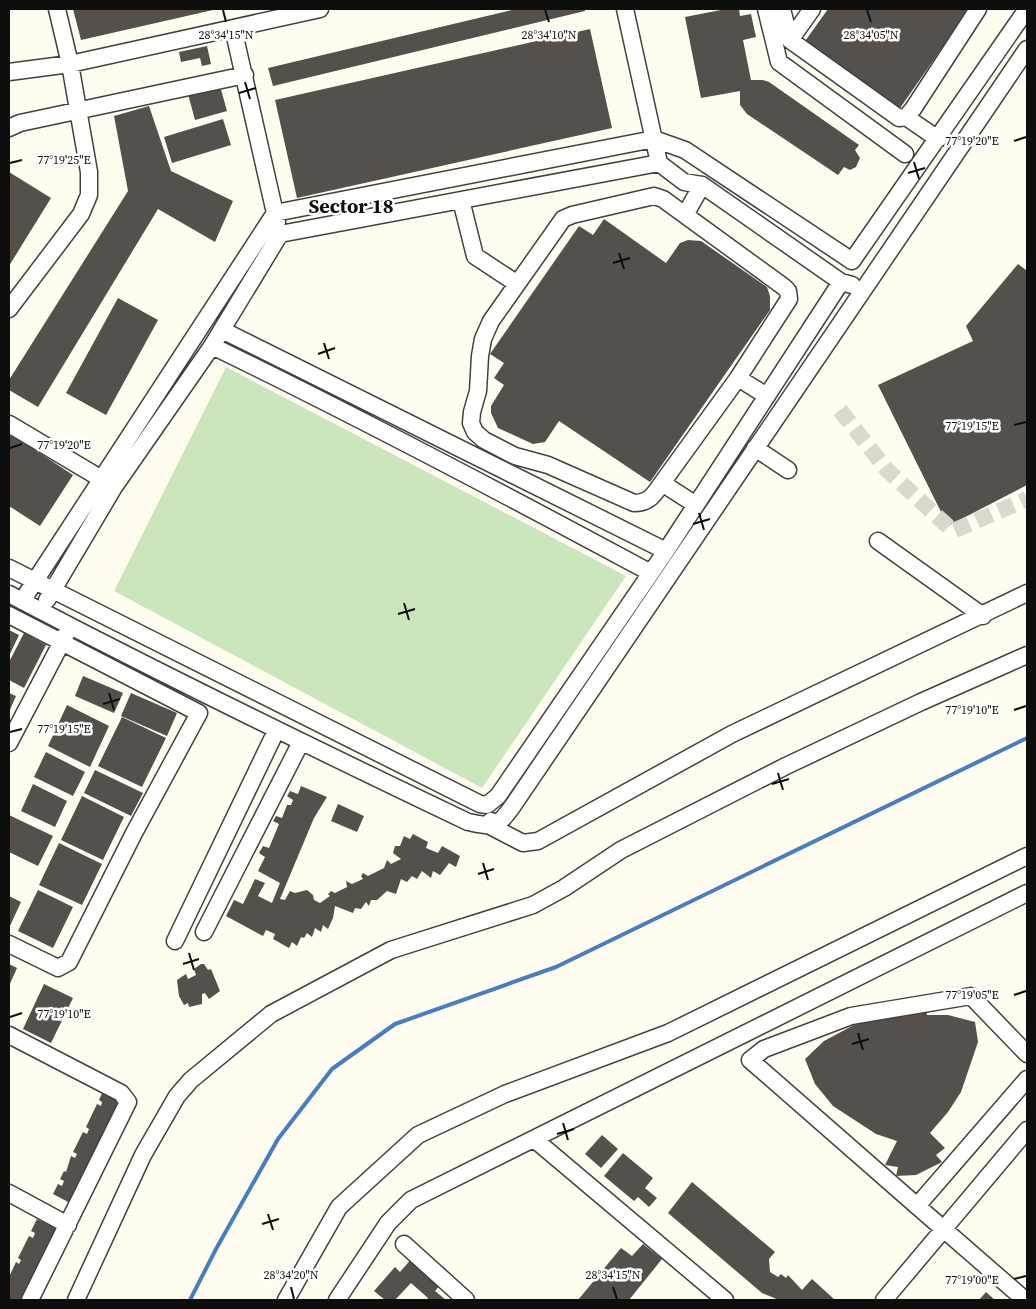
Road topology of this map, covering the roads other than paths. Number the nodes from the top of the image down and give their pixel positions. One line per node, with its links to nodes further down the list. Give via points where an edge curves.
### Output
1 (57, 9): 13 (street)
2 (320, 9): 9 (street)
3 (628, 9): 20 (street)
4 (766, 9): 22 (street, via 779,62)
5 (782, 9): 11 (street)
6 (812, 9): 11 (street)
7 (978, 9): 18 (street)
8 (1027, 9): 21 (street)
9 (276, 14): 10 (street)
10 (233, 28): 13 (street); 16 (street)
11 (790, 40): 18 (street, via 899,118)
12 (1027, 49): 14 (street)
13 (70, 64): 15 (street); 17 (street)
14 (1022, 68): 35 (street)
15 (9, 72)
16 (245, 75): 17 (street); 28 (street)
17 (78, 110): 19 (street); 36 (street, via 89,172 89,195 81,214)
18 (906, 117): 21 (street)
19 (9, 128)
20 (654, 138): 23 (street); 25 (street, via 685,150); 28 (street)
21 (938, 138): 30 (street, via 852,261)
22 (905, 154)
23 (659, 162): 24 (street, via 684,182); 26 (street)
24 (702, 185): 27 (street); 29 (street)
25 (745, 190): 27 (street); 30 (street)
26 (461, 200): 31 (street); 34 (street, via 475,256)
27 (734, 208): 32 (street)
28 (274, 212): 31 (street); 44 (street)
29 (686, 215): 34 (street, via 654,196 562,219); 39 (street, via 788,291 786,305)
30 (793, 222): 32 (street)
31 (280, 234): 37 (street)
32 (781, 240): 33 (street)
33 (841, 282): 35 (street); 40 (street)
34 (516, 283): 45 (street, via 483,339 471,423 475,432 515,456 548,465 634,503 644,503 651,498)
35 (864, 289): 42 (street)
36 (9, 309)
37 (222, 330): 38 (street); 48 (street)
38 (212, 346): 44 (street); 50 (street, via 479,480)
39 (738, 378): 40 (street); 45 (street)
40 (767, 396): 46 (street)
41 (9, 424): 44 (street)
42 (755, 448): 43 (street); 65 (street, via 512,807 498,825)
43 (788, 470)
44 (108, 483): 51 (street); 52 (street)
45 (662, 483): 46 (street)
46 (696, 505): 48 (street)
47 (878, 540): 57 (street)
48 (666, 552): 50 (street)
49 (9, 568): 51 (street)
50 (651, 573): 64 (street, via 498,796)
51 (34, 581): 52 (street); 54 (street)
52 (52, 590): 55 (street); 64 (street)
53 (1027, 593): 57 (street)
54 (15, 597): 55 (street)
55 (41, 611): 58 (street)
56 (9, 615): 59 (street)
57 (983, 616): 65 (street, via 732,734 538,841 523,843)
58 (70, 628): 59 (street); 61 (street)
59 (62, 642): 63 (street); 70 (street, via 198,713 69,962 58,968)
60 (1027, 655): 82 (street, via 786,766 621,850 533,905 391,950 271,1014 177,1096 143,1156)
61 (276, 731): 62 (street); 69 (street)
62 (301, 742): 65 (street, via 468,822); 68 (street)
63 (9, 743)
64 (487, 805): 65 (street)
65 (492, 827)
66 (1027, 856): 83 (street, via 668,1033 499,1097 418,1135 339,1207)
67 (1027, 893): 75 (street)
68 (204, 932)
69 (175, 940)
70 (9, 944)
71 (9, 1035): 78 (street, via 121,1093 128,1102)
72 (1027, 1054): 77 (street, via 971,996 851,1016 764,1049 750,1060)
73 (1027, 1079): 77 (street)
74 (1027, 1130): 79 (street)
75 (534, 1139): 84 (street, via 411,1200 388,1223); 86 (street)
76 (9, 1193): 78 (street)
77 (917, 1206): 79 (street)
78 (68, 1225): 81 (street)
79 (945, 1230): 87 (street); 88 (street)
80 (404, 1244): 85 (street)
81 (30, 1300)
82 (76, 1300)
83 (286, 1300)
84 (337, 1300)
85 (466, 1300)
86 (725, 1300)
87 (884, 1300)
88 (1025, 1300)

